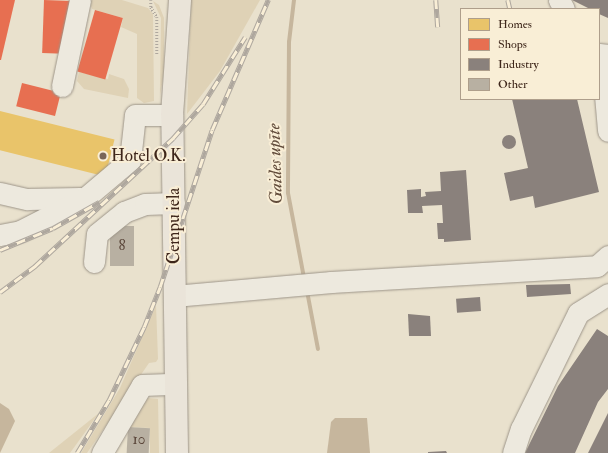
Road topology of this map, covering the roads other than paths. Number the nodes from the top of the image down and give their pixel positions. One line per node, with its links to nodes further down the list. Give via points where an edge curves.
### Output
1 (80, 0): 4 (street)
2 (180, 0): 5 (main road, Cempu iela)
3 (600, 74): 6 (street, via 605,95)
4 (62, 86)
5 (172, 115): 8 (street, via 135,115 130,160); 9 (main road, Cempu iela)
6 (608, 131)
7 (0, 193): 8 (street, via 27,199)
8 (85, 198): 10 (street, via 20,231)
9 (174, 202): 12 (street, via 145,204 124,212 97,234); 14 (main road, Cempu iela)
10 (0, 235)
11 (608, 256): 14 (street, via 597,266)
12 (94, 262)
13 (608, 294): 18 (street, via 578,313 521,429)
14 (174, 296): 15 (main road, Cempu iela)
15 (176, 384): 16 (street, via 142,385); 17 (main road, Cempu iela)
16 (102, 453)
17 (177, 453)
18 (513, 453)

